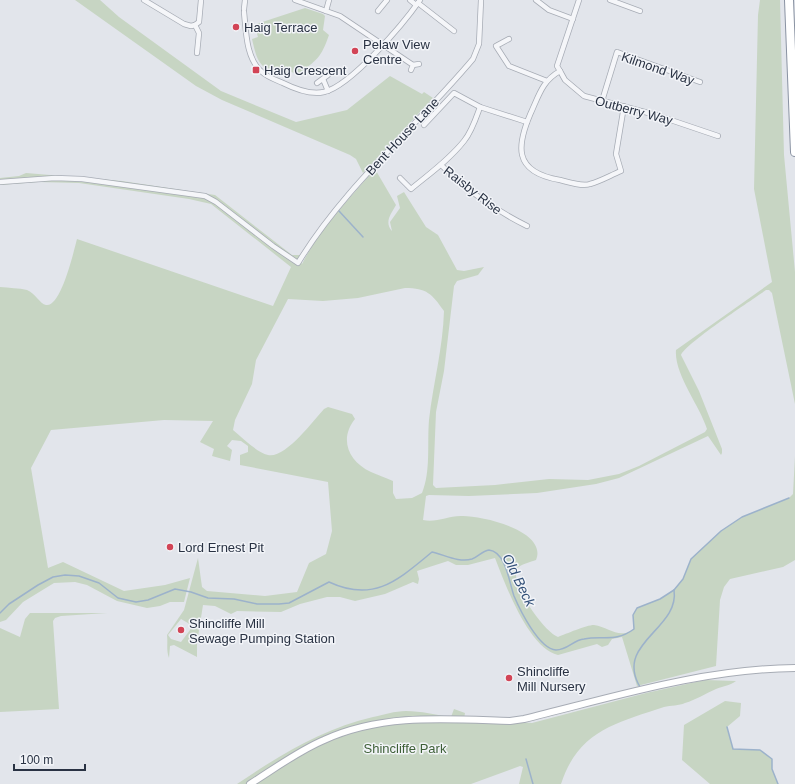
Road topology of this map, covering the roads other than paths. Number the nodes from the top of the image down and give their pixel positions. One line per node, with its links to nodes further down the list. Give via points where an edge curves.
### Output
1 (144, 0): 19 (street, via 184,24)
2 (201, 0): 19 (street, via 199,22)
3 (245, 0): 31 (street, via 244,11 251,56 263,73 302,91)
4 (295, 0): 13 (street)
5 (329, 0): 15 (street)
6 (387, 0): 16 (street)
7 (410, 0): 14 (street)
8 (481, 0): 41 (street, Bent House Lane, via 479,44 473,59 365,176 330,217 298,263 205,196 82,179)
9 (536, 0): 18 (street, via 549,10)
10 (579, 0): 18 (street)
11 (610, 0): 17 (street)
12 (789, 0): 38 (highway)
13 (309, 2): 15 (street)
14 (418, 3): 20 (street); 22 (street)
15 (326, 11): 22 (street, via 340,16)
16 (378, 11)
17 (640, 11)
18 (573, 20): 25 (street, via 557,66)
19 (195, 25): 23 (street, via 199,33)
20 (454, 31)
21 (509, 39): 28 (street, via 496,46 509,66)
22 (383, 44): 24 (street, via 412,68); 31 (street, via 354,72)
23 (197, 53)
24 (419, 64)
25 (560, 72): 28 (street, via 549,77); 32 (street, Outberry Way, via 565,80 584,96)
26 (328, 75): 27 (street)
27 (323, 79): 30 (street); 31 (street)
28 (547, 81): 35 (street)
29 (700, 82): 32 (street, Kilmond Way, via 617,52)
30 (317, 83)
31 (326, 91)
32 (602, 101): 33 (street, Outberry Way)
33 (624, 106): 35 (street, via 616,154 621,171 589,185 547,178 531,171 523,161 522,141); 37 (street, Outberry Way)
34 (480, 107): 35 (street); 36 (street, via 454,93); 39 (street, via 464,141)
35 (527, 122)
36 (424, 125)
37 (718, 136)
38 (795, 152)
39 (441, 165): 40 (street, via 411,189); 42 (street, Raisby Rise, via 494,208)
40 (400, 178)
41 (0, 182)
42 (527, 226)
43 (795, 668): 44 (main road, via 754,670 691,679 524,720 397,720 372,723 323,740)
44 (250, 784)

